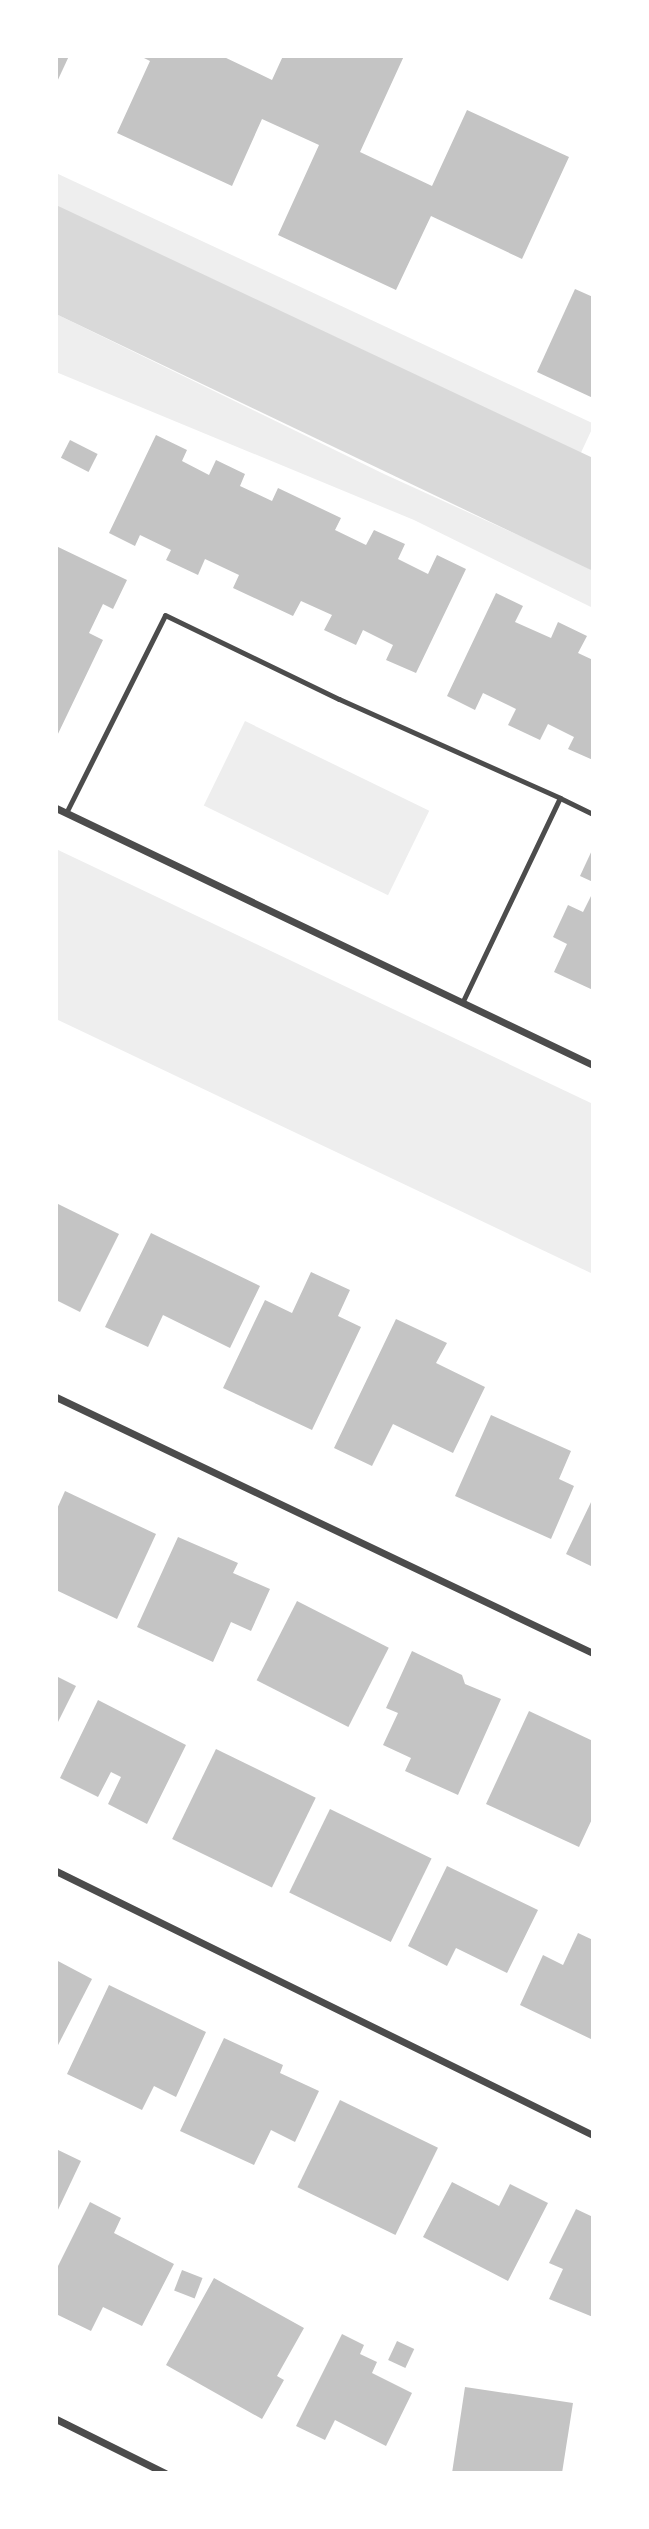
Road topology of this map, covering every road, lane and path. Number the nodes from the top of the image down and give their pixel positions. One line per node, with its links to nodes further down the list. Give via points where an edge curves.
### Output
1 (561, 798): 3 (lane, via 164,615); 4 (lane); 5 (lane)
2 (56, 808): 3 (street)
3 (66, 813): 5 (street)
4 (593, 814)
5 (463, 1001): 6 (street)
6 (593, 1065)
7 (56, 1397): 8 (street)
8 (593, 1653)
9 (56, 1871): 10 (street)
10 (593, 2135)
11 (56, 2419): 12 (street)
12 (165, 2473)

